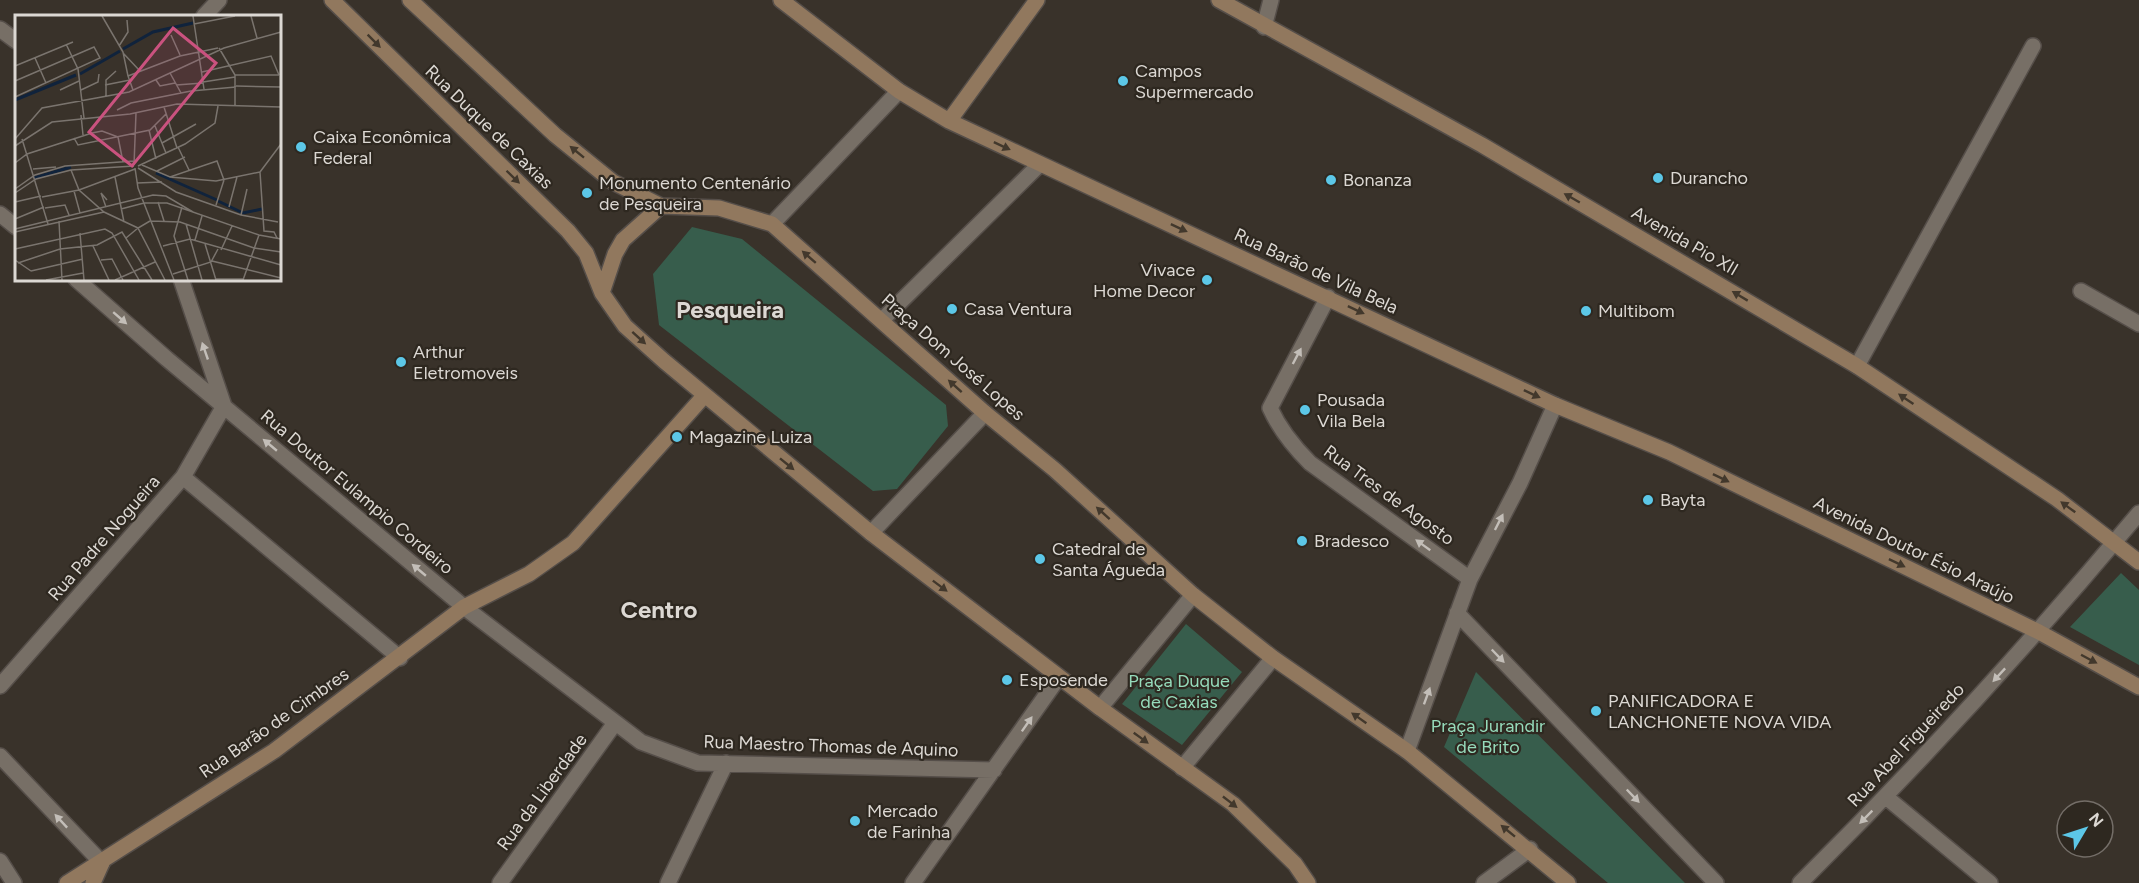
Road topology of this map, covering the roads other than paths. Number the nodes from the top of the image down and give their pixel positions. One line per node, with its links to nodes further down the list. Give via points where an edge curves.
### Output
1 (219, 0): 8 (street)
2 (332, 0): 23 (main road, Rua Duque de Caxias, one-way to 23, via 568,231 586,253)
3 (410, 0): 16 (main road, Rua Duque de Caxias, one-way to 3, via 613,182 555,135)
4 (781, 0): 13 (main road, Rua Barão de Vila Bela)
5 (1037, 0): 14 (main road)
6 (1219, 0): 9 (main road, Avenida Pio XII)
7 (1271, 0): 9 (street)
8 (205, 15)
9 (1264, 27): 27 (main road, Avenida Pio XII, one-way to 9, via 1472,140)
10 (0, 29): 11 (street)
11 (15, 40)
12 (2033, 46): 27 (street)
13 (898, 91): 14 (main road, Rua Barão de Vila Bela); 18 (street)
14 (949, 121): 15 (main road, Rua Barão de Vila Bela, one-way to 15)
15 (1040, 164): 24 (main road, Rua Barão de Vila Bela, one-way to 24); 25 (street)
16 (661, 206): 18 (main road, Praça Dom José Lopes, via 719,208); 23 (main road, via 623,240)
17 (0, 214): 19 (street)
18 (772, 224): 25 (main road, Praça Dom José Lopes, one-way to 18)
19 (15, 226)
20 (77, 280): 30 (street, Rua Doutor Eulampio Cordeiro, one-way to 30)
21 (181, 280): 30 (street, one-way to 21)
22 (2081, 291): 26 (street)
23 (602, 293): 28 (main road, one-way to 28, via 625,326)
24 (1328, 297): 29 (main road, Rua Barão de Vila Bela, one-way to 29); 38 (street, Rua Tres de Agosto, one-way to 24, via 1310,463 1288,441 1270,408)
25 (882, 320): 31 (main road, Praça Dom José Lopes, one-way to 25)
26 (2139, 324)
27 (1857, 366): 36 (main road, Avenida Pio XII, one-way to 27)
28 (704, 396): 35 (main road, one-way to 35); 40 (main road, Rua Barão de Cimbres, via 573,543 529,574)
29 (1555, 405): 32 (main road, Rua Barão de Vila Bela); 38 (street, one-way to 29)
30 (224, 406): 33 (street, Rua Padre Nogueira); 40 (street, Rua Doutor Eulampio Cordeiro, one-way to 30)
31 (985, 413): 35 (street); 39 (main road, Praça Dom José Lopes, one-way to 31, via 1055,470)
32 (1669, 452): 42 (main road, Avenida Doutor Ésio Araújo, one-way to 42)
33 (183, 477): 43 (street); 46 (street, Rua Padre Nogueira)
34 (2139, 513): 36 (street, Rua Abel Figueiredo)
35 (871, 533): 45 (main road, one-way to 45)
36 (2115, 541): 37 (main road); 42 (street, Rua Abel Figueiredo)
37 (2139, 562)
38 (1470, 579): 41 (street)
39 (1193, 595): 44 (main road, Praça Dom José Lopes); 48 (street)
40 (464, 608): 43 (main road, Rua Barão de Cimbres); 49 (street, Rua Maestro Thomas de Aquino)
41 (1457, 613): 50 (street, one-way to 41); 68 (street, one-way to 68)
42 (2039, 632): 47 (main road, Avenida Doutor Ésio Araújo, one-way to 47); 55 (street, Rua Abel Figueiredo, one-way to 55)
43 (400, 658): 58 (main road, Rua Barão de Cimbres, via 274,751)
44 (1273, 658): 50 (main road, Praça Dom José Lopes, one-way to 44); 53 (street)
45 (1059, 677): 48 (main road); 54 (street, one-way to 45)
46 (0, 686)
47 (2139, 687)
48 (1100, 708): 53 (main road, one-way to 53)
49 (615, 723): 52 (street, Rua Maestro Thomas de Aquino, via 641,742 669,755 698,763); 62 (street, Rua da Liberdade)
50 (1407, 751): 56 (main road, one-way to 50)
51 (0, 756): 58 (street, one-way to 51)
52 (726, 763): 54 (street, Rua Maestro Thomas de Aquino); 63 (street)
53 (1182, 768): 65 (main road, one-way to 65, via 1233,804 1295,864)
54 (994, 771): 64 (street)
55 (1886, 797): 69 (street, Rua Abel Figueiredo, one-way to 69); 70 (street)
56 (1530, 849): 66 (street); 67 (main road)
57 (0, 861): 59 (street)
58 (102, 863): 60 (main road, Rua Barão de Cimbres); 61 (main road)
59 (14, 883)
60 (67, 883)
61 (93, 883)
62 (500, 883)
63 (668, 883)
64 (913, 883)
65 (1308, 883)
66 (1484, 883)
67 (1568, 883)
68 (1716, 883)
69 (1800, 883)
70 (1989, 883)

